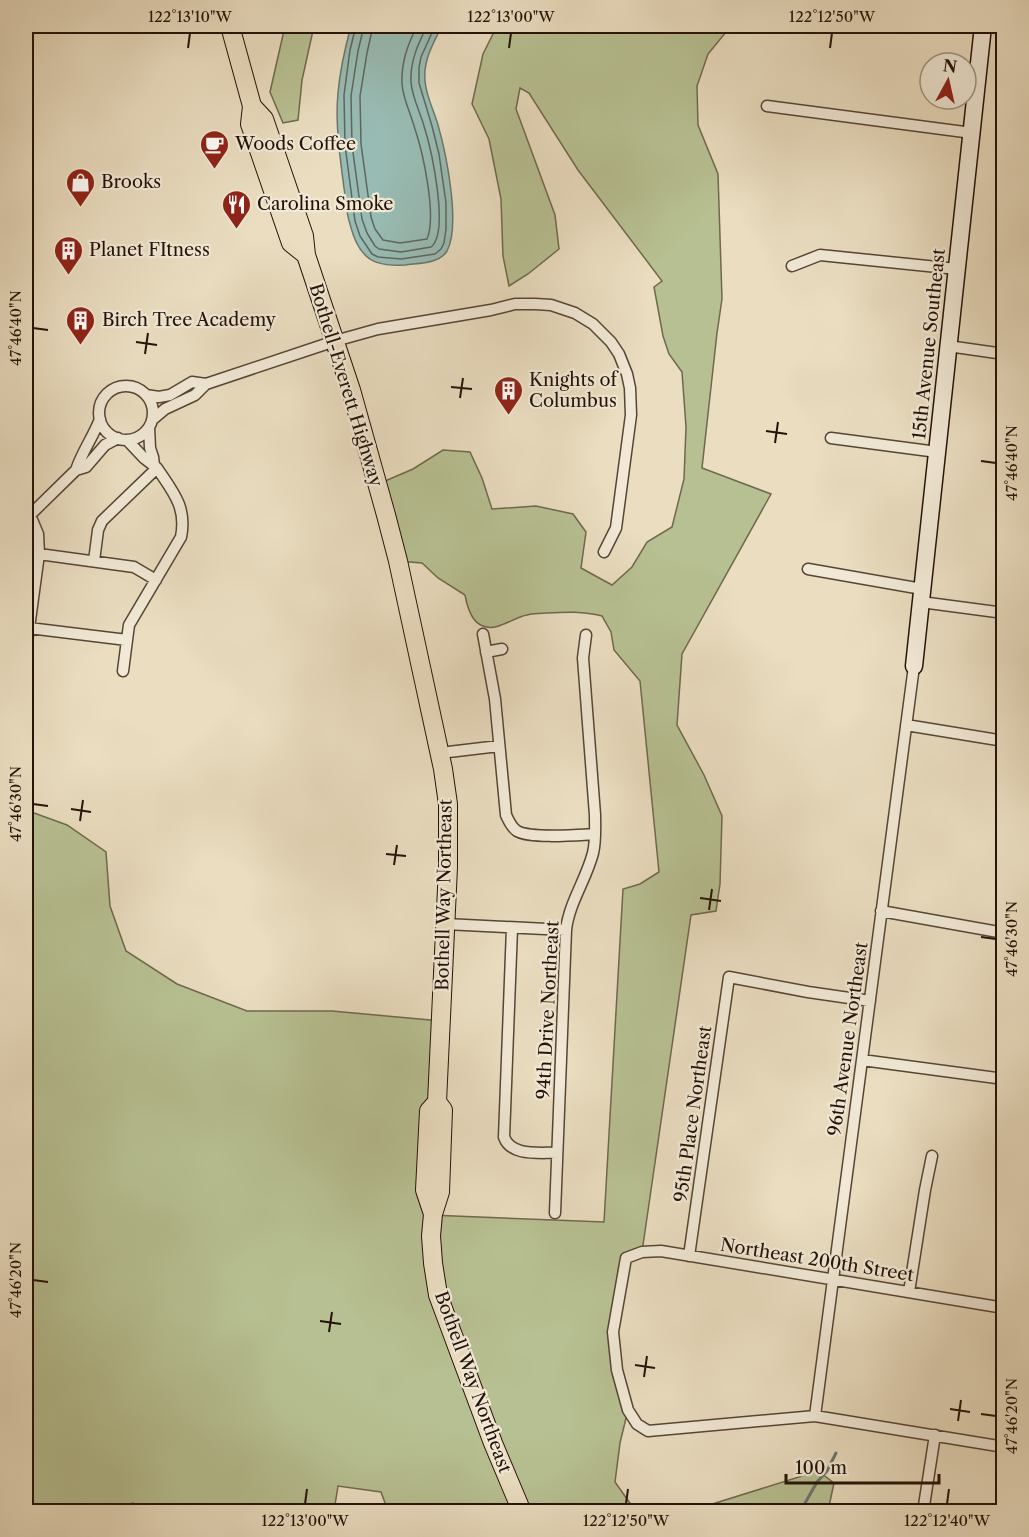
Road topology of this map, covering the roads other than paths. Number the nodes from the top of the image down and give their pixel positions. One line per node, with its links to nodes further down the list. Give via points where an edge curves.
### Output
1 (230, 26): 7 (main road, Bothell-Everett Highway, via 252,106 250,124 291,243 306,255)
2 (983, 26): 4 (street, 15th Avenue Southeast)
3 (767, 105): 4 (street)
4 (972, 133): 6 (street, 15th Avenue Southeast)
5 (792, 266): 6 (street, via 820,255)
6 (957, 269): 8 (street, 15th Avenue Southeast)
7 (335, 341): 10 (street); 19 (main road, Bothell-Everett Highway); 21 (street, via 378,329 515,304 551,305 593,324 619,354 627,374 631,403 616,528)
8 (948, 346): 9 (street); 16 (street, 15th Avenue Southeast)
9 (1004, 354)
10 (206, 384): 11 (street, via 192,382 170,395); 13 (street, via 195,395 165,409)
11 (146, 395): 12 (street, via 131,386 114,389 102,402); 13 (street, via 153,411)
12 (100, 419): 15 (street, via 110,434); 18 (street)
13 (151, 423): 15 (street, via 136,438); 17 (street, via 150,448)
14 (831, 438): 16 (street)
15 (122, 439): 17 (street); 18 (street, via 105,445 86,467)
16 (937, 452): 27 (street, 15th Avenue Southeast)
17 (156, 467): 23 (street, via 102,521); 25 (street, via 177,498 183,524 181,537)
18 (76, 470): 20 (street)
19 (386, 515): 41 (main road, Bothell Way Northeast)
20 (28, 516): 22 (street, via 38,534)
21 (604, 552)
22 (39, 554): 23 (street); 29 (street)
23 (94, 561): 25 (street, via 134,567)
24 (808, 569): 27 (street)
25 (156, 580): 32 (street, via 129,625)
26 (1004, 592): 28 (street)
27 (921, 595): 28 (street); 36 (street, 15th Avenue Southeast)
28 (1002, 613)
29 (29, 628): 32 (street); 33 (street)
30 (483, 634): 35 (street)
31 (586, 635): 42 (street, 94th Drive Northeast, via 583,658)
32 (126, 640): 37 (street)
33 (26, 647)
34 (502, 649): 35 (street)
35 (486, 652): 40 (street)
36 (914, 666): 38 (street, 96th Avenue Northeast)
37 (123, 671)
38 (906, 725): 39 (street); 43 (street, 96th Avenue Northeast)
39 (1004, 741)
40 (499, 746): 41 (street); 42 (street, via 510,825 529,835)
41 (440, 753): 44 (main road, Bothell Way Northeast, via 448,804)
42 (595, 834): 46 (street, 94th Drive Northeast, via 594,851)
43 (881, 911): 47 (street); 48 (street, 96th Avenue Northeast)
44 (445, 924): 45 (street); 61 (main road, Bothell Way Northeast, via 437,1102 443,1110 440,1192 433,1214 432,1245 438,1295)
45 (512, 928): 46 (street); 51 (street, via 504,1137 507,1144 519,1151)
46 (566, 930): 51 (street, 94th Drive Northeast)
47 (1004, 933)
48 (870, 1001): 49 (street, 96th Avenue Northeast); 54 (street, 95th Place Northeast, via 729,977)
49 (862, 1060): 50 (street); 55 (street, 96th Avenue Northeast)
50 (1004, 1079)
51 (557, 1153): 53 (street, 94th Drive Northeast)
52 (932, 1156): 56 (street)
53 (555, 1213)
54 (689, 1256): 55 (street, Northeast 200th Street); 58 (street, Northeast 200th Street, via 661,1251 626,1258 614,1332 617,1370 628,1410 637,1424 648,1431)
55 (833, 1280): 56 (street, Northeast 200th Street); 58 (street, 96th Avenue Northeast)
56 (909, 1292): 57 (street, Northeast 200th Street)
57 (1004, 1308)
58 (815, 1416): 59 (street)
59 (934, 1435): 60 (street); 62 (street)
60 (1004, 1447)
61 (522, 1512)
62 (923, 1512)

